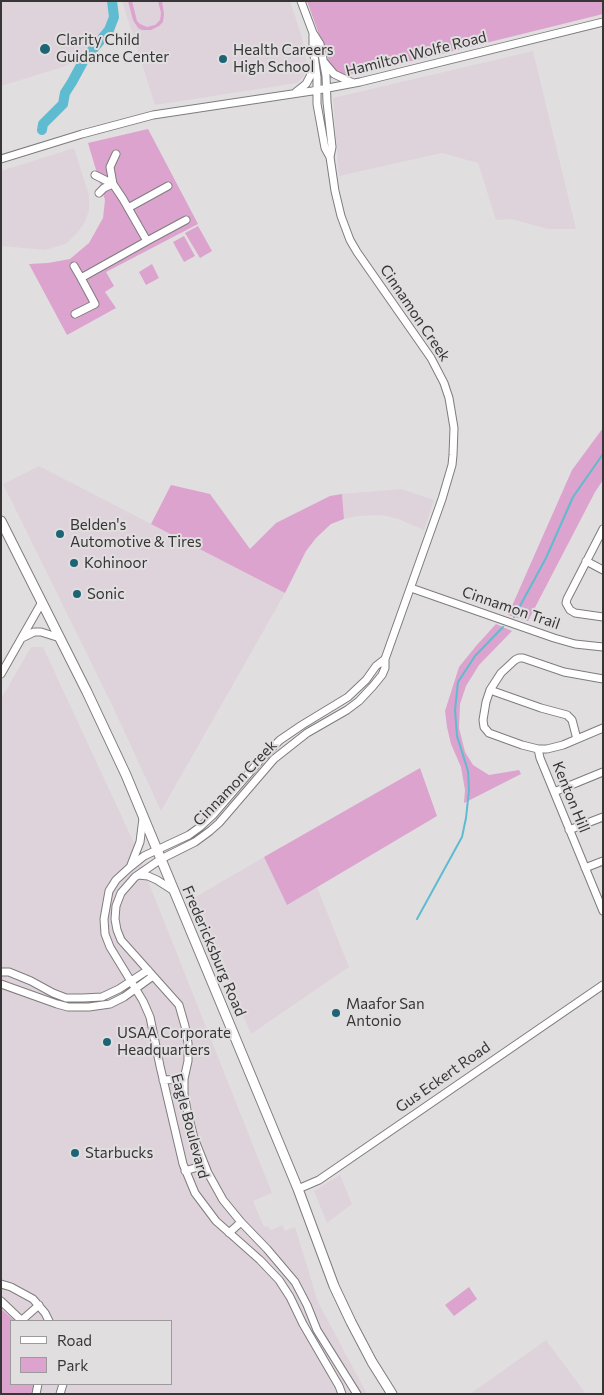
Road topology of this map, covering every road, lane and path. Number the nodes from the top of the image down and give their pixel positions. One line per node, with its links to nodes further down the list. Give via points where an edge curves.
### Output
1 (301, 1): 3 (street, Cinnamon Creek)
2 (603, 22): 6 (street, Hamilton Wolfe Road)
3 (313, 32): 4 (street, Cinnamon Creek, via 320,44); 5 (street, Cinnamon Creek)
4 (323, 60): 6 (street, via 334,74); 7 (street, Cinnamon Creek)
5 (316, 65): 8 (street, Cinnamon Creek); 9 (street, via 306,84)
6 (354, 83): 7 (street, Hamilton Wolfe Road)
7 (326, 89): 8 (street, Hamilton Wolfe Road); 11 (street, Cinnamon Creek, via 332,147)
8 (317, 90): 9 (street, Hamilton Wolfe Road); 11 (street, Cinnamon Creek, via 325,148)
9 (292, 94): 12 (street, Hamilton Wolfe Road, via 153,115)
10 (116, 154): 14 (street, via 110,167)
11 (330, 157): 27 (street, Cinnamon Creek, via 340,216 350,240 431,358 444,383 453,417 452,465)
12 (1, 159)
13 (95, 176): 14 (street)
14 (113, 184): 16 (street); 17 (street)
15 (168, 186): 17 (street)
16 (99, 193)
17 (128, 208): 19 (street)
18 (186, 220): 19 (street)
19 (147, 242): 21 (street)
20 (74, 266): 21 (street)
21 (81, 278): 22 (street, via 95,304)
22 (75, 314)
23 (1, 521): 28 (main road, Fredericksburg Road)
24 (603, 529): 25 (street)
25 (586, 561): 26 (street); 29 (street, via 567,599 567,607 575,613)
26 (603, 570)
27 (411, 588): 32 (street, Cinnamon Trail, via 561,640); 33 (street, Cinnamon Creek)
28 (42, 602): 30 (main road, Fredericksburg Road); 31 (street)
29 (603, 618)
30 (60, 638): 31 (street, via 41,632); 47 (main road, Fredericksburg Road, via 126,775)
31 (22, 639): 34 (street)
32 (603, 647)
33 (385, 659): 36 (street, Cinnamon Creek); 37 (street, Cinnamon Creek, via 382,675)
34 (1, 674)
35 (603, 679): 38 (street, via 564,672 519,658 501,673)
36 (366, 680): 37 (street); 44 (street, Cinnamon Creek, via 339,704 280,740)
37 (373, 686): 45 (street, Cinnamon Creek, via 347,710 307,733 280,754)
38 (490, 690): 40 (street, via 567,715); 41 (street, via 483,720 486,730)
39 (603, 728): 40 (street)
40 (578, 739): 41 (street)
41 (538, 749): 43 (street, Kenton Hill)
42 (603, 772): 43 (street)
43 (554, 792): 48 (street, Kenton Hill)
44 (219, 808): 45 (street); 49 (street, Cinnamon Creek, via 200,827)
45 (226, 814): 49 (street, Cinnamon Creek, via 195,842)
46 (603, 816): 48 (street)
47 (143, 818): 49 (main road, Fredericksburg Road); 51 (street, via 140,842)
48 (570, 830): 52 (street, Kenton Hill)
49 (159, 854): 51 (street, Eagle Boulevard, via 144,856); 53 (street, Eagle Boulevard); 54 (main road, Fredericksburg Road)
50 (603, 861): 52 (street)
51 (131, 866): 59 (street, Eagle Boulevard, via 109,891 104,919 110,947)
52 (585, 868): 55 (street, Kenton Hill)
53 (138, 875): 54 (street, via 148,876); 56 (street, Eagle Boulevard, via 121,893 115,919 122,940)
54 (174, 891): 67 (main road, Fredericksburg Road)
55 (602, 907)
56 (148, 970): 58 (street, Eagle Boulevard); 59 (street)
57 (1, 972): 59 (street, via 9,972 66,998 102,997)
58 (153, 976): 62 (street); 63 (street, Eagle Boulevard, via 179,1005 185,1026 188,1061)
59 (131, 982): 62 (street, Eagle Boulevard)
60 (1, 984): 62 (street, via 68,1007 110,1004)
61 (603, 985): 67 (street, Gus Eckert Road, via 319,1180)
62 (136, 989): 64 (street, Eagle Boulevard, via 150,1017)
63 (184, 1079): 64 (street); 65 (street, Eagle Boulevard, via 187,1110)
64 (163, 1080): 66 (street, Eagle Boulevard)
65 (204, 1165): 66 (street); 68 (street, Eagle Boulevard)
66 (185, 1170): 69 (street, Eagle Boulevard, via 195,1193 216,1221)
67 (298, 1189): 78 (main road, Fredericksburg Road, via 334,1286)
68 (241, 1222): 69 (street); 77 (street, Eagle Boulevard, via 295,1282 317,1330)
69 (230, 1233): 76 (street, Eagle Boulevard, via 279,1280)
70 (1, 1284): 72 (street, via 34,1299)
71 (1, 1301): 73 (street)
72 (39, 1305): 74 (street); 75 (street)
73 (21, 1320)
74 (23, 1320)
75 (48, 1320)
76 (342, 1394)
77 (357, 1394)
78 (392, 1394)

